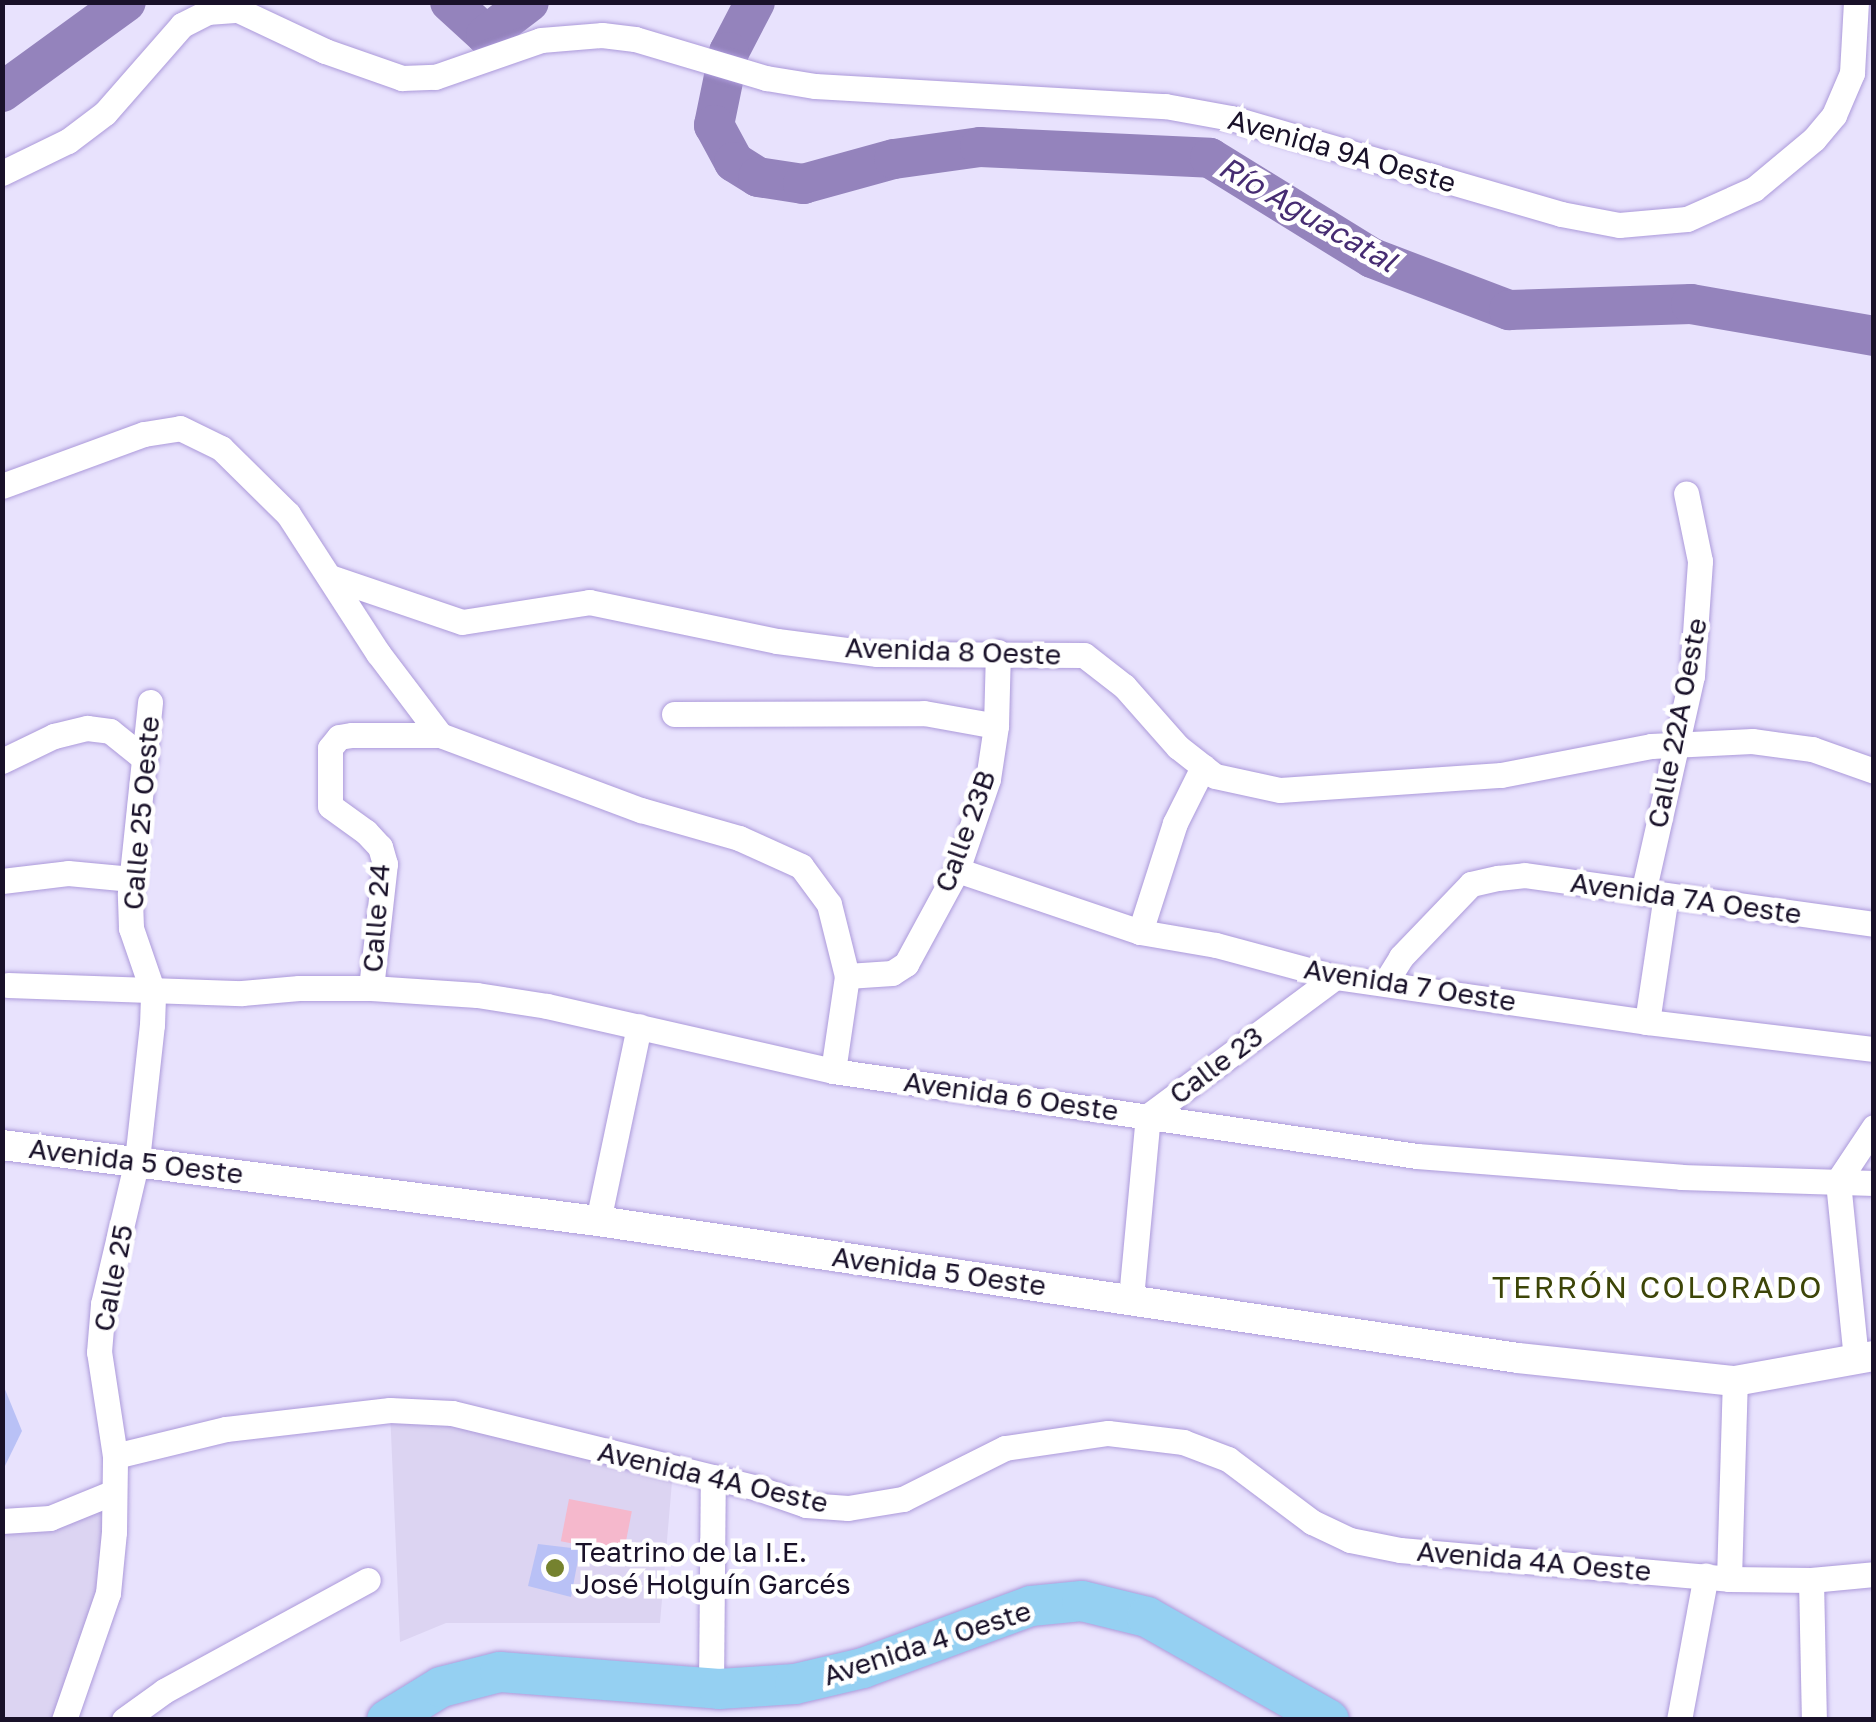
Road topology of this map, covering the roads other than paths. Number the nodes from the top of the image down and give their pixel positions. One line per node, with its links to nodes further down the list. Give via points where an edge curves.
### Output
1 (1856, 2): 2 (street)
2 (1863, 77): 3 (street, Avenida 9A Oeste, via 1814,139 1754,189 1687,220 1620,225 1561,214 1231,118 1165,106 873,93 766,78 636,40 586,36 541,40 435,77 402,78 238,10 207,12 182,25 104,113 68,141)
3 (2, 173)
4 (2, 486): 6 (street, via 144,434 180,428 221,448 288,514)
5 (1686, 493): 12 (street, Calle 22A Oeste, via 1700,600)
6 (333, 578): 7 (street, Avenida 8 Oeste, via 462,622 589,602 860,652); 11 (street, via 378,653)
7 (998, 652): 10 (street, Calle 23B); 15 (street, Avenida 8 Oeste, via 1084,655)
8 (150, 702): 13 (street, Calle 25 Oeste)
9 (674, 714): 10 (street, via 924,713)
10 (996, 726): 17 (street, Calle 23B, via 988,780)
11 (440, 734): 23 (street, via 641,810 739,838 800,866 829,904); 27 (street, Calle 24, via 352,734 330,748 330,806 366,832 385,864)
12 (1679, 743): 15 (street, Avenida 8 Oeste, via 1500,775 1340,788 1280,790 1215,776); 16 (street, Avenida 8 Oeste, via 1752,741 1812,749); 20 (street, Calle 22A Oeste)
13 (145, 759): 14 (street, via 110,731 87,728); 18 (street, Calle 25 Oeste)
14 (2, 762)
15 (1203, 767): 22 (street, via 1175,822)
16 (1874, 771)
17 (957, 870): 22 (street, Avenida 7 Oeste); 23 (street, Calle 23B, via 906,964 892,973)
18 (132, 880): 19 (street, via 68,873); 28 (street, Calle 25 Oeste, via 131,928)
19 (2, 881)
20 (1654, 894): 21 (street, Avenida 7A Oeste); 25 (street, Avenida 7A Oeste, via 1525,876 1471,884 1401,956); 29 (street, Calle 22A Oeste)
21 (1874, 924)
22 (1140, 932): 24 (street, Avenida 7 Oeste)
23 (847, 976): 32 (street)
24 (1335, 976): 25 (street, Avenida 7 Oeste); 33 (street, Calle 23)
25 (1385, 983): 29 (street, Avenida 7 Oeste)
26 (8, 984): 28 (street, Avenida 6 Oeste)
27 (371, 988): 28 (street, Avenida 6 Oeste); 30 (street, Avenida 6 Oeste, via 477,995)
28 (153, 992): 36 (street, Calle 25 Oeste)
29 (1647, 1022): 31 (street, Avenida 7 Oeste)
30 (639, 1026): 32 (street, Avenida 6 Oeste); 39 (street)
31 (1874, 1049)
32 (833, 1071): 33 (street, Avenida 6 Oeste)
33 (1148, 1116): 37 (street, Avenida 6 Oeste, via 1527,1167); 40 (street, Calle 23)
34 (1874, 1127): 37 (street)
35 (2, 1145): 36 (street, Avenida 5 Oeste)
36 (137, 1160): 39 (street, Avenida 5 Oeste); 43 (street, Calle 25, via 103,1304 99,1352)
37 (1838, 1181): 38 (street, Avenida 6 Oeste); 41 (street)
38 (1874, 1183)
39 (598, 1221): 40 (street, Avenida 5 Oeste)
40 (1131, 1298): 42 (street, Avenida 5 Oeste, via 1518,1358)
41 (1865, 1358): 42 (street, Avenida 5 Oeste)
42 (1734, 1382): 48 (street)
43 (115, 1456): 44 (street, Avenida 4A Oeste, via 226,1429 390,1410 452,1413); 45 (street, Calle 25)
44 (713, 1478): 48 (street, Avenida 4A Oeste, via 806,1504 848,1508 903,1499 1005,1448 1108,1432 1183,1442 1228,1459 1312,1522 1350,1540); 51 (street)
45 (114, 1492): 46 (street, via 50,1518); 52 (street, Calle 25, via 108,1593)
46 (2, 1521)
47 (1874, 1574): 50 (street, Avenida 4A Oeste)
48 (1717, 1577): 50 (street, Avenida 4A Oeste); 56 (street)
49 (368, 1580): 53 (street, via 164,1691)
50 (1811, 1580): 57 (street)
51 (711, 1688): 54 (main road, Avenida 4 Oeste, via 490,1673 440,1687); 55 (main road, Avenida 4 Oeste, via 824,1679 1031,1606 1082,1600 1147,1616)
52 (64, 1720)
53 (124, 1720)
54 (387, 1720)
55 (1329, 1720)
56 (1679, 1720)
57 (1814, 1720)

